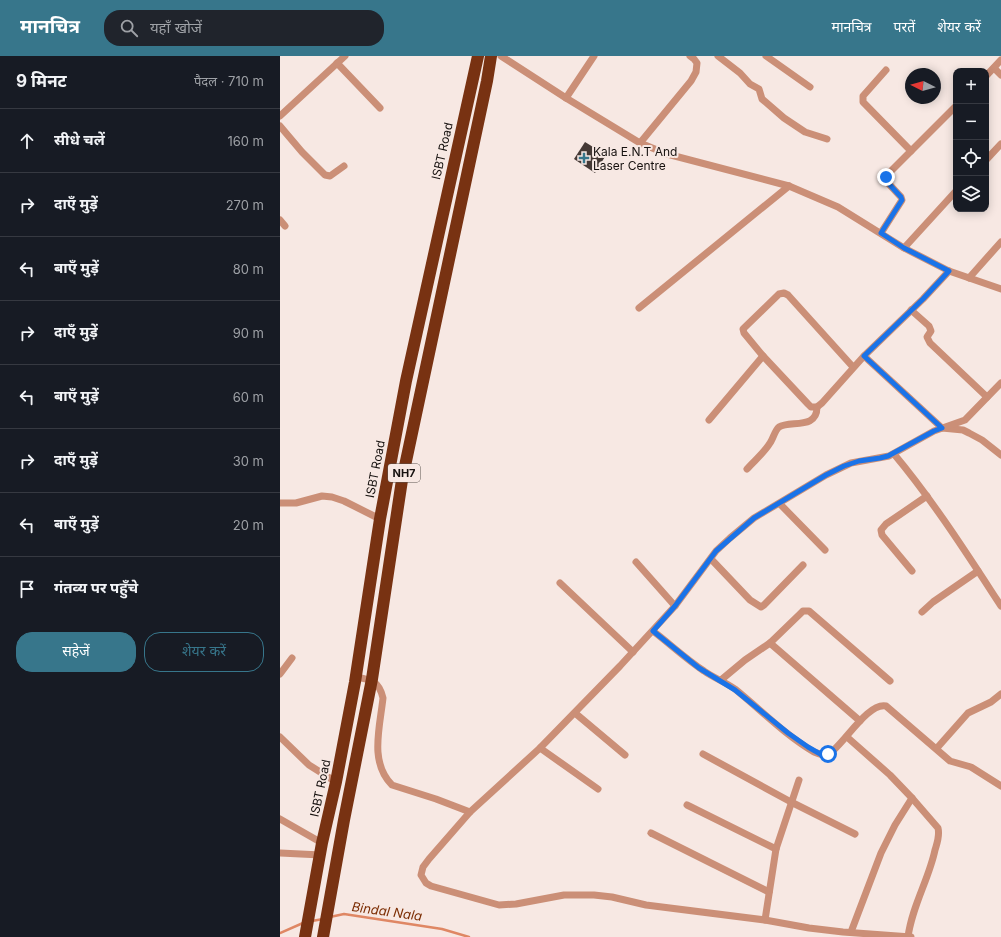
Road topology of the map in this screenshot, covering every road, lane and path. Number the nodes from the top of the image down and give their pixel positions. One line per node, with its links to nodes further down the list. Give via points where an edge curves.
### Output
1 (345, 56): 11 (street)
2 (478, 56): 54 (highway, ISBT Road / NH7, via 406,381)
3 (491, 56): 71 (highway, NH7, via 402,480)
4 (501, 56): 17 (street)
5 (594, 56): 17 (street)
6 (690, 56): 9 (street)
7 (718, 56): 22 (street, via 759,89 762,99 784,118 805,132)
8 (766, 56): 16 (street)
9 (699, 59): 23 (street, via 691,81)
10 (1001, 60): 12 (street)
11 (337, 63): 18 (street); 20 (street)
12 (994, 68): 14 (street); 15 (street)
13 (886, 70): 25 (street, via 863,96 864,102)
14 (989, 73)
15 (1001, 75)
16 (810, 87)
17 (566, 98): 23 (street)
18 (380, 108)
19 (953, 109): 25 (street)
20 (280, 116)
21 (280, 126): 27 (street, via 326,176)
22 (827, 139)
23 (640, 143): 28 (street, via 667,154)
24 (1001, 144): 26 (street)
25 (911, 151): 32 (street, via 886,175 888,183 902,200)
26 (989, 157)
27 (344, 166)
28 (789, 186): 32 (street, via 838,207); 38 (street)
29 (953, 194): 34 (street)
30 (280, 220): 31 (street)
31 (285, 226)
32 (881, 233): 34 (street)
33 (1001, 242): 36 (street)
34 (904, 248): 35 (street)
35 (949, 271): 36 (street); 39 (street)
36 (969, 278): 37 (street)
37 (1001, 289)
38 (639, 308)
39 (911, 310): 41 (street); 44 (street, via 929,326 931,331 927,337 930,343)
40 (763, 356): 42 (street, via 743,329 782,292 788,295); 45 (street, via 808,404); 46 (street)
41 (864, 356): 42 (street); 47 (street)
42 (853, 367): 45 (street)
43 (1001, 383): 44 (street)
44 (987, 397): 47 (street, via 965,420)
45 (817, 407): 50 (street, via 816,414 807,422 778,428 768,446)
46 (709, 420)
47 (942, 428): 48 (street); 49 (street, via 969,432)
48 (894, 454): 51 (street); 53 (street, via 844,466)
49 (1001, 455)
50 (747, 469)
51 (927, 496): 59 (street, via 881,530 882,535); 60 (street)
52 (280, 503): 54 (street, via 296,503 322,496 332,497)
53 (780, 504): 55 (street); 56 (street, via 754,518 730,538)
54 (380, 519): 70 (highway, ISBT Road / NH7)
55 (825, 550)
56 (711, 559): 58 (street, via 750,600 761,607); 63 (street)
57 (636, 562): 63 (street)
58 (803, 565)
59 (912, 571)
60 (978, 571): 62 (street); 64 (street)
61 (560, 583): 67 (street)
62 (1001, 605)
63 (675, 606): 65 (street)
64 (922, 612)
65 (653, 631): 67 (street); 72 (street, via 699,668)
66 (770, 643): 72 (street); 73 (street, via 800,614 809,611); 76 (street)
67 (633, 652): 75 (street)
68 (292, 658): 69 (street)
69 (280, 674)
70 (356, 677): 71 (street); 84 (highway, ISBT Road / NH7)
71 (372, 680): 90 (street, via 383,698 377,750 379,764 386,779 392,784); 102 (highway, NH7)
72 (721, 680): 78 (street, via 788,733 822,755 828,754)
73 (890, 681)
74 (1001, 694): 80 (street, via 968,714)
75 (575, 713): 79 (street); 82 (street)
76 (860, 721): 78 (street); 80 (street, via 879,706 886,706)
77 (280, 737): 84 (street, via 309,765)
78 (847, 737): 87 (street)
79 (540, 748): 86 (street); 90 (street)
80 (937, 748): 85 (street, via 950,761 971,767)
81 (702, 754): 88 (street)
82 (625, 755)
83 (799, 780): 88 (street)
84 (336, 782): 94 (highway, ISBT Road / NH7)
85 (1001, 786)
86 (598, 788)
87 (912, 798): 99 (street, via 881,853); 103 (street, via 936,825 939,835 911,919)
88 (791, 802): 93 (street); 95 (street)
89 (687, 805): 95 (street)
90 (470, 812): 98 (street, via 423,867 421,876 426,883 499,905 564,895 594,895 646,905)
91 (280, 819): 94 (street)
92 (651, 833): 97 (street)
93 (854, 834)
94 (321, 849): 96 (street); 101 (highway, ISBT Road / NH7)
95 (776, 849): 97 (street)
96 (280, 853)
97 (769, 892): 98 (street)
98 (765, 920): 100 (street)
99 (851, 932): 100 (street); 103 (street)
100 (842, 935)
101 (305, 937)
102 (323, 937)
103 (909, 937)

